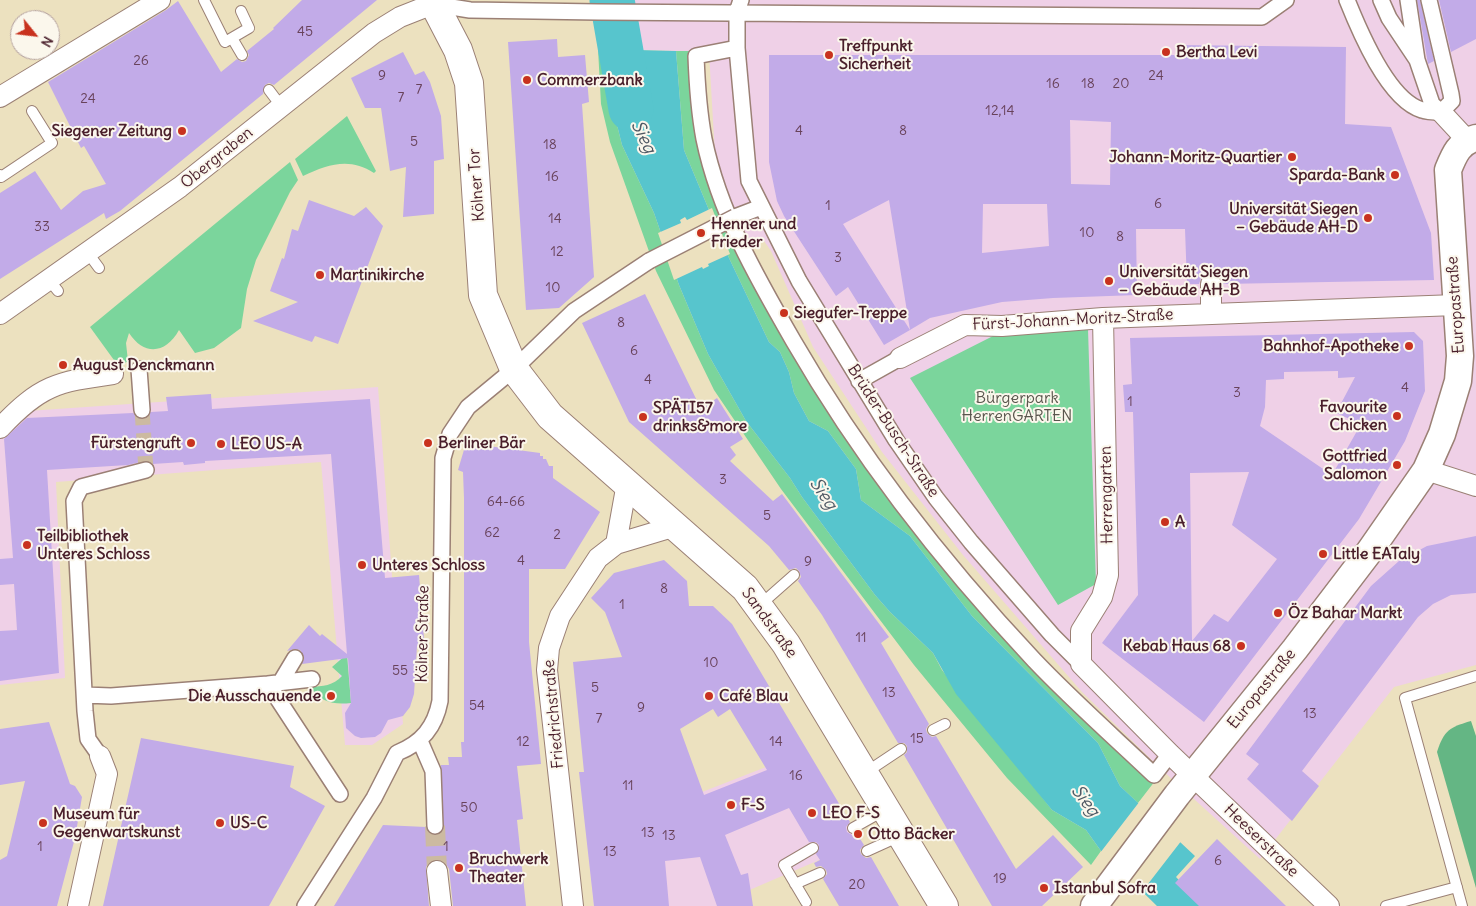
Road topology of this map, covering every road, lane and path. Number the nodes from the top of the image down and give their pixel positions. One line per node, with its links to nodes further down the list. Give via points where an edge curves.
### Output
1 (160, 0): 16 (street)
2 (204, 0): 11 (lane, via 225,42)
3 (1286, 0): 9 (street, via 1262,18)
4 (1347, 0): 17 (street, via 1375,62 1398,93 1421,110)
5 (1380, 0): 14 (street)
6 (1408, 0): 14 (street)
7 (1429, 0): 17 (street, via 1452,101)
8 (433, 2): 9 (street, via 470,10 598,12 692,12); 18 (street, Obergraben, via 374,33); 30 (main road, Kölner Tor, via 458,50 469,83 483,294)
9 (739, 6): 12 (street, Brüder-Busch-Straße)
10 (241, 11): 11 (lane, via 249,28)
11 (232, 38): 13 (lane)
12 (737, 48): 22 (street, Brüder-Busch-Straße, via 749,181); 53 (street, via 696,56 704,139 723,203 742,248 824,394 919,529 1036,662 1154,775)
13 (242, 55)
14 (1417, 60): 17 (street)
15 (269, 90): 18 (lane)
16 (0, 97)
17 (1432, 100): 20 (street)
18 (281, 106): 25 (street, Obergraben, via 94,260)
19 (32, 110): 21 (lane, via 52,143)
20 (1471, 139): 24 (street, Europastraße, via 1455,152 1448,170)
21 (0, 174)
22 (761, 207): 30 (street, Kölner Straße, bridge, via 649,261 574,311); 32 (street, Brüder-Busch-Straße, via 795,283)
23 (1211, 284): 26 (street)
24 (1456, 305): 26 (street, Fürst-Johann-Moritz-Straße); 36 (street, Europastraße, via 1460,356 1458,381 1442,434)
25 (0, 314)
26 (1211, 314): 27 (street, Fürst-Johann-Moritz-Straße)
27 (1102, 318): 28 (street, Fürst-Johann-Moritz-Straße, via 1002,326 965,325); 44 (street, Herrengarten, via 1108,575 1102,597 1081,631)
28 (900, 358): 32 (street, Fürst-Johann-Moritz-Straße)
29 (139, 369): 33 (street)
30 (514, 369): 37 (main road, Sandstraße, via 550,416); 51 (street, Kölner Straße, via 468,407 450,434 443,458 440,701 433,723)
31 (113, 374): 34 (street, via 51,386 24,403)
32 (853, 378): 44 (street, Brüder-Busch-Straße, via 910,469 1052,635)
33 (142, 410)
34 (0, 428)
35 (146, 470): 48 (street, via 81,487 74,502)
36 (1426, 470): 38 (street); 56 (street, Europastraße, via 1301,642)
37 (628, 483): 39 (main road, Sandstraße); 40 (street)
38 (1476, 486)
39 (676, 526): 40 (street, Friedrichstraße); 42 (main road, Sandstraße)
40 (616, 544): 73 (street, Friedrichstraße, via 598,558 571,597 556,624 549,648 547,670)
41 (794, 575): 42 (lane)
42 (760, 605): 55 (main road, Sandstraße)
43 (295, 658): 47 (street)
44 (1081, 664): 53 (street, Brüder-Busch-Straße)
45 (1476, 676): 67 (lane, via 1405,698)
46 (312, 679): 47 (street)
47 (274, 683): 48 (street, via 111,696); 57 (street)
48 (85, 695): 54 (street, via 88,739)
49 (945, 724): 50 (lane)
50 (933, 730)
51 (420, 741): 59 (street, via 433,771); 71 (street, Kölner Straße, via 397,753 374,798)
52 (901, 749): 55 (lane)
53 (1170, 754): 56 (street, Brüder-Busch-Straße)
54 (100, 756): 70 (street, via 107,774)
55 (864, 774): 58 (main road, Sandstraße)
56 (1185, 786): 68 (street, Europastraße); 75 (street, Heeserstraße)
57 (340, 794)
58 (886, 810): 60 (lane); 61 (main road, Sandstraße)
59 (435, 826)
60 (853, 828)
61 (901, 836): 63 (lane); 74 (main road, Sandstraße)
62 (813, 848): 66 (lane, via 784,865)
63 (867, 851)
64 (437, 871): 72 (street)
65 (820, 873): 66 (lane)
66 (795, 884): 69 (lane)
67 (1457, 887): 76 (lane); 77 (lane)
68 (1099, 899)
69 (806, 902)
70 (78, 906)
71 (305, 906)
72 (441, 906)
73 (573, 906)
74 (944, 906)
75 (1329, 906)
76 (1386, 906)
77 (1462, 906)

